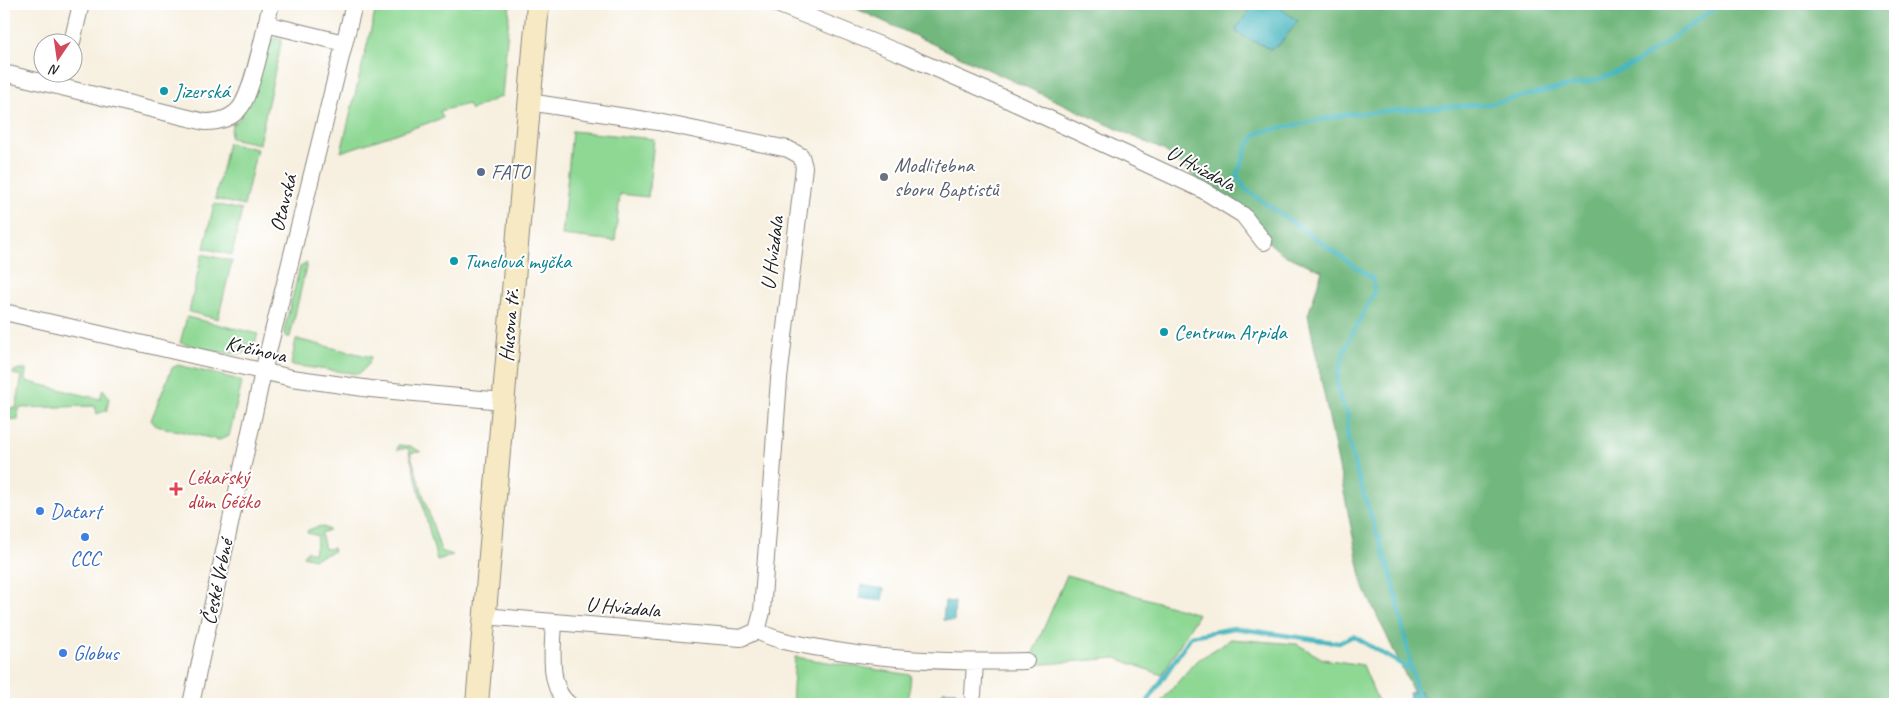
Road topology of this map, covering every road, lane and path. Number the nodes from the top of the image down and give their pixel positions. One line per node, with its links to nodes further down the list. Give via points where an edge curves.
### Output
1 (81, 4): 7 (street)
2 (271, 4): 6 (street)
3 (354, 4): 8 (street, Otavská)
4 (538, 4): 12 (street, Husova tř.)
5 (777, 4): 13 (street, U Hvízdala, via 969,83 1202,189 1243,215)
6 (266, 24): 8 (street); 11 (street, via 246,98 233,114 217,122 205,122)
7 (74, 32)
8 (344, 43): 15 (street, Otavská)
9 (4, 73): 10 (street)
10 (32, 76)
11 (70, 82)
12 (529, 102): 16 (street, Husova tř.); 19 (street, U Hvízdala, via 658,122 788,149 801,156 804,167 779,379 762,612)
13 (1264, 242)
14 (4, 312): 15 (street, Krčínova)
15 (263, 372): 16 (street, Krčínova, via 364,388); 23 (street, České Vrbné)
16 (503, 401): 17 (street, Husova tř.)
17 (484, 616): 18 (street, U Hvízdala); 24 (street)
18 (554, 622): 19 (street, U Hvízdala, via 741,638); 25 (street, via 555,682 564,701)
19 (757, 631): 21 (street, via 772,639 857,655 915,661)
20 (1026, 661): 21 (street)
21 (975, 662): 22 (street)
22 (973, 695)
23 (192, 704)
24 (477, 704)
25 (569, 704)

